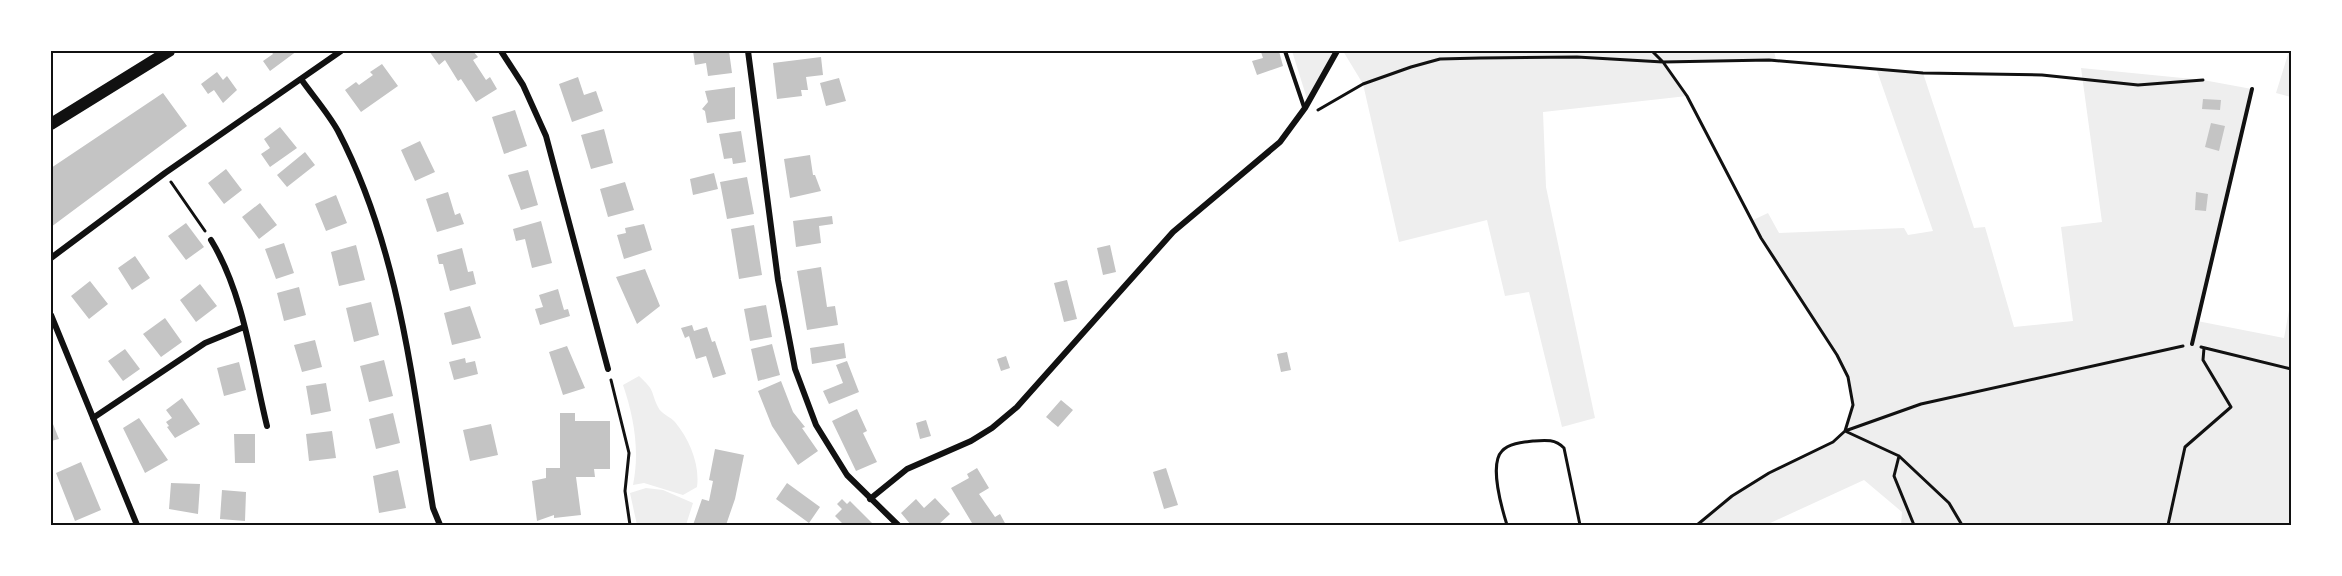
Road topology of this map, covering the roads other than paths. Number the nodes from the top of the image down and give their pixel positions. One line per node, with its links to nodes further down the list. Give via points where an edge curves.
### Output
1 (169, 51): 10 (main road)
2 (341, 51): 7 (street)
3 (501, 51): 16 (street, via 523,85 546,136)
4 (748, 51): 19 (street, via 778,280 795,369 816,426 847,476)
5 (1286, 51): 9 (lane)
6 (1337, 51): 9 (street)
7 (301, 79): 12 (street); 21 (street, via 338,130 378,225 400,301 433,508)
8 (2252, 89): 15 (lane)
9 (1305, 108): 19 (street, via 1265,157 1173,232 1017,407 971,441 907,469)
10 (51, 124)
11 (211, 240): 14 (street, via 225,262)
12 (51, 258)
13 (51, 315): 17 (street)
14 (244, 327): 17 (street, via 205,344); 18 (street)
15 (2192, 344)
16 (608, 369)
17 (93, 418): 20 (street)
18 (267, 426)
19 (870, 499): 22 (street)
20 (137, 525)
21 (440, 525)
22 (897, 525)

